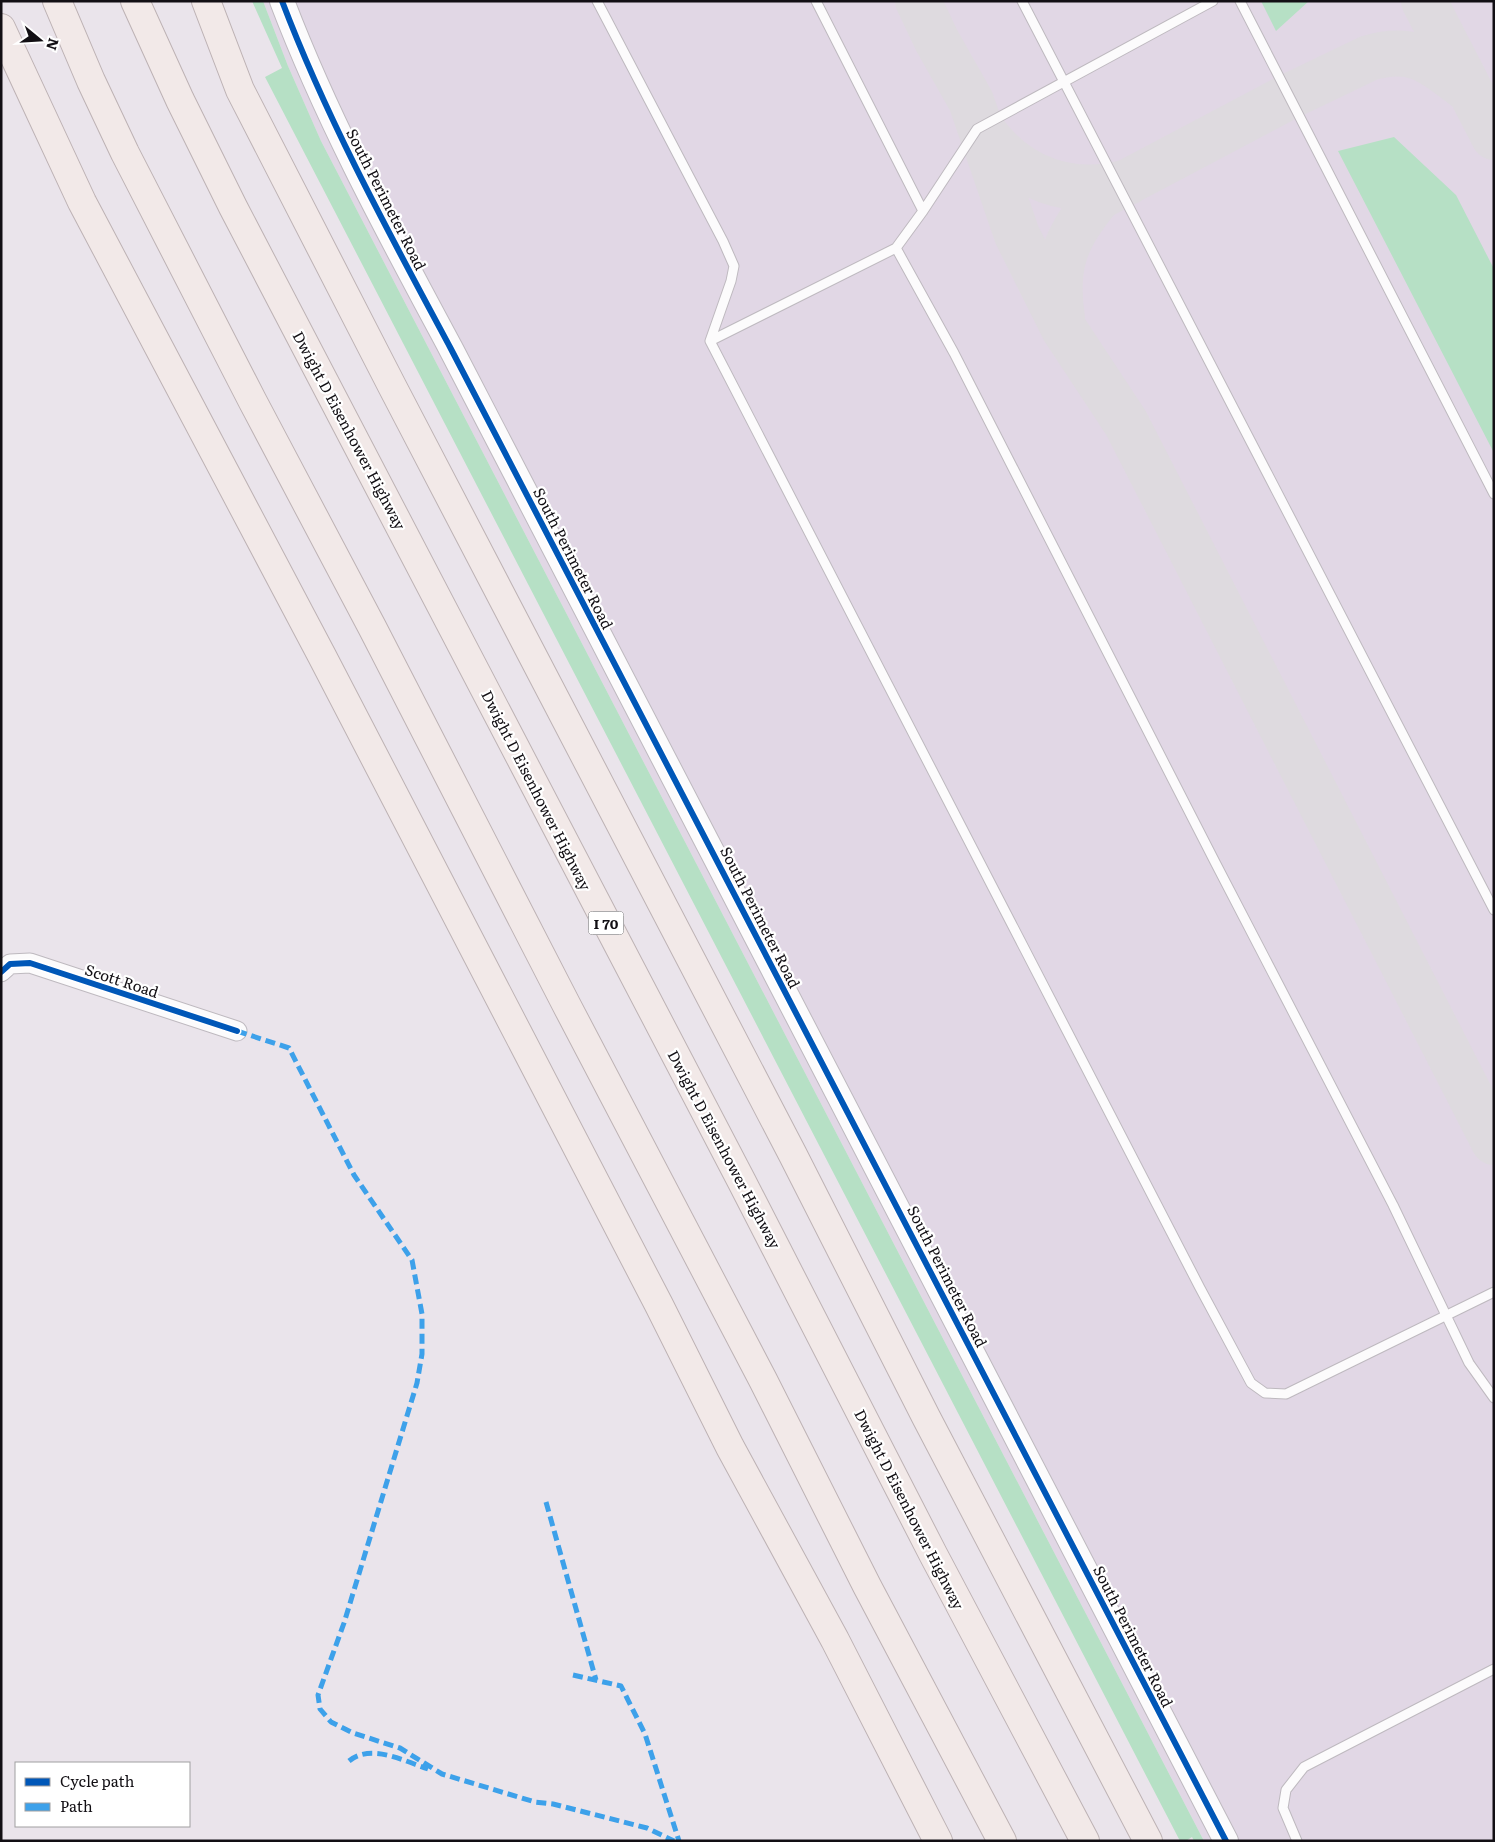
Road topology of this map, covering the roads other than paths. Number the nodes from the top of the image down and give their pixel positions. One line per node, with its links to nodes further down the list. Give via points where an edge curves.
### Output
1 (57, 1): 24 (highway, via 126,153 248,391)
2 (135, 1): 25 (highway, Dwight D Eisenhower Highway / I 70, via 233,207)
3 (206, 1): 26 (highway, via 240,90 387,378)
4 (282, 1): 27 (street, South Perimeter Road, via 356,171)
5 (597, 1): 14 (lane, via 734,266)
6 (816, 1): 12 (lane)
7 (1022, 1): 11 (lane)
8 (1213, 1): 11 (lane)
9 (1240, 1): 15 (lane)
10 (1, 28): 23 (highway, via 82,202 331,673 730,1447 835,1640)
11 (1064, 82): 12 (lane, via 976,129); 16 (lane)
12 (923, 211): 13 (lane)
13 (896, 248): 14 (lane); 20 (lane, via 954,354 1393,1205)
14 (710, 341): 20 (lane, via 1251,1383 1266,1393 1286,1394)
15 (1494, 494)
16 (1494, 910)
17 (1, 972): 18 (street, Scott Road, via 10,964 30,962)
18 (237, 1031)
19 (1494, 1292): 20 (lane)
20 (1446, 1316): 21 (lane, via 1469,1363)
21 (1494, 1398)
22 (1494, 1669): 28 (lane, via 1304,1767 1286,1790 1283,1808)
23 (938, 1841)
24 (1002, 1841)
25 (1085, 1841)
26 (1148, 1841)
27 (1226, 1841)
28 (1297, 1841)

